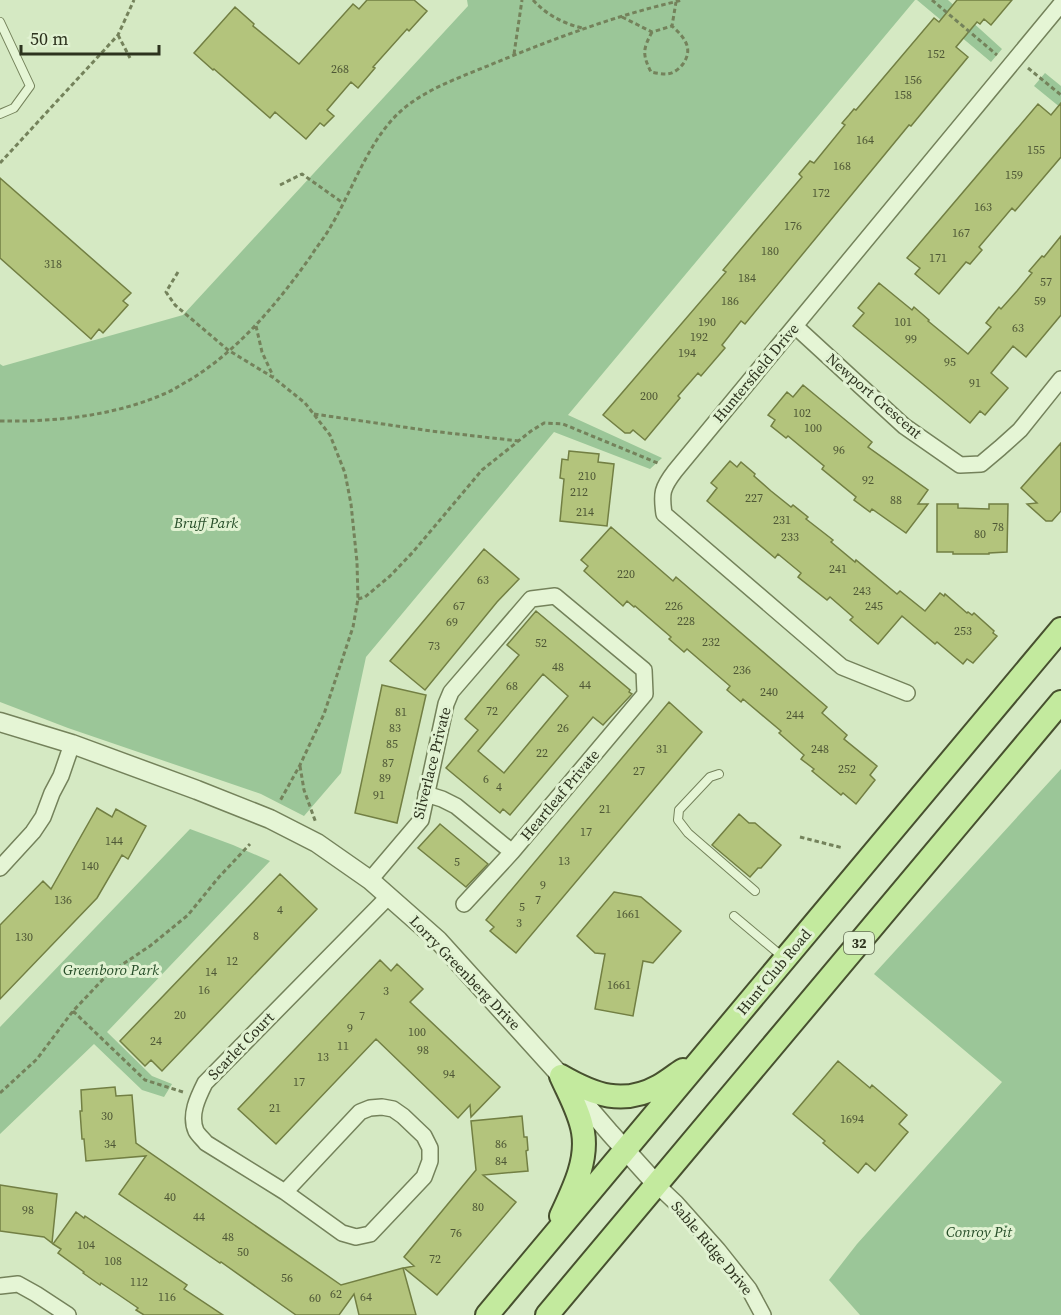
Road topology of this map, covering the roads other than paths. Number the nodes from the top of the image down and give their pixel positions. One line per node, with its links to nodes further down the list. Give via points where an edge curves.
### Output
1 (1061, 4): 4 (street, Huntersfield Drive)
2 (0, 22): 3 (lane, via 30,86 14,108)
3 (0, 114)
4 (795, 326): 5 (street, Newport Crescent, via 904,426 960,465 981,464 1000,448); 8 (street, Huntersfield Drive, via 675,471 662,497 664,514 842,667)
5 (1061, 379)
6 (543, 597): 13 (street, Silverlace Private, via 531,599 451,693); 14 (street, Heartleaf Private, via 555,596 644,669 645,694)
7 (1061, 629): 21 (main road, Hunt Club Road)
8 (907, 693)
9 (1061, 702): 25 (main road, 32)
10 (0, 722): 11 (street, Lorry Greenberg Drive)
11 (72, 744): 15 (street, via 43,817); 16 (street, Lorry Greenberg Drive, via 270,819 317,843)
12 (719, 774): 17 (lane, via 710,777 679,810 678,820)
13 (426, 794): 14 (street, via 456,806); 16 (street, Silverlace Private, via 421,820)
14 (512, 852): 19 (street, Heartleaf Private)
15 (0, 868)
16 (370, 880): 18 (street, Lorry Greenberg Drive)
17 (755, 891)
18 (389, 896): 23 (street, Lorry Greenberg Drive, via 438,940); 26 (street, Scarlet Court, via 206,1083 198,1096 193,1115 196,1131 206,1143)
19 (464, 904)
20 (734, 916): 21 (lane)
21 (785, 959): 22 (main road, Hunt Club Road)
22 (704, 1056): 23 (main road, via 659,1086 630,1096 597,1094); 24 (main road, Hunt Club Road)
23 (561, 1076): 24 (street, Lorry Greenberg Drive); 27 (main road, via 580,1120 584,1155)
24 (626, 1150): 25 (street, Lorry Greenberg Drive); 27 (main road, Hunt Club Road)
25 (657, 1185): 31 (main road, 32); 32 (street, Sable Ridge Drive, via 718,1250 749,1289)
26 (285, 1192): 26 (street, Scarlet Court, via 360,1112 370,1107 393,1109 424,1136 430,1148 424,1177 370,1234 356,1237 342,1233)
27 (548, 1241): 30 (main road, Hunt Club Road)
28 (0, 1286): 29 (street, via 18,1284)
29 (68, 1315)
30 (487, 1315)
31 (548, 1315)
32 (763, 1315)

